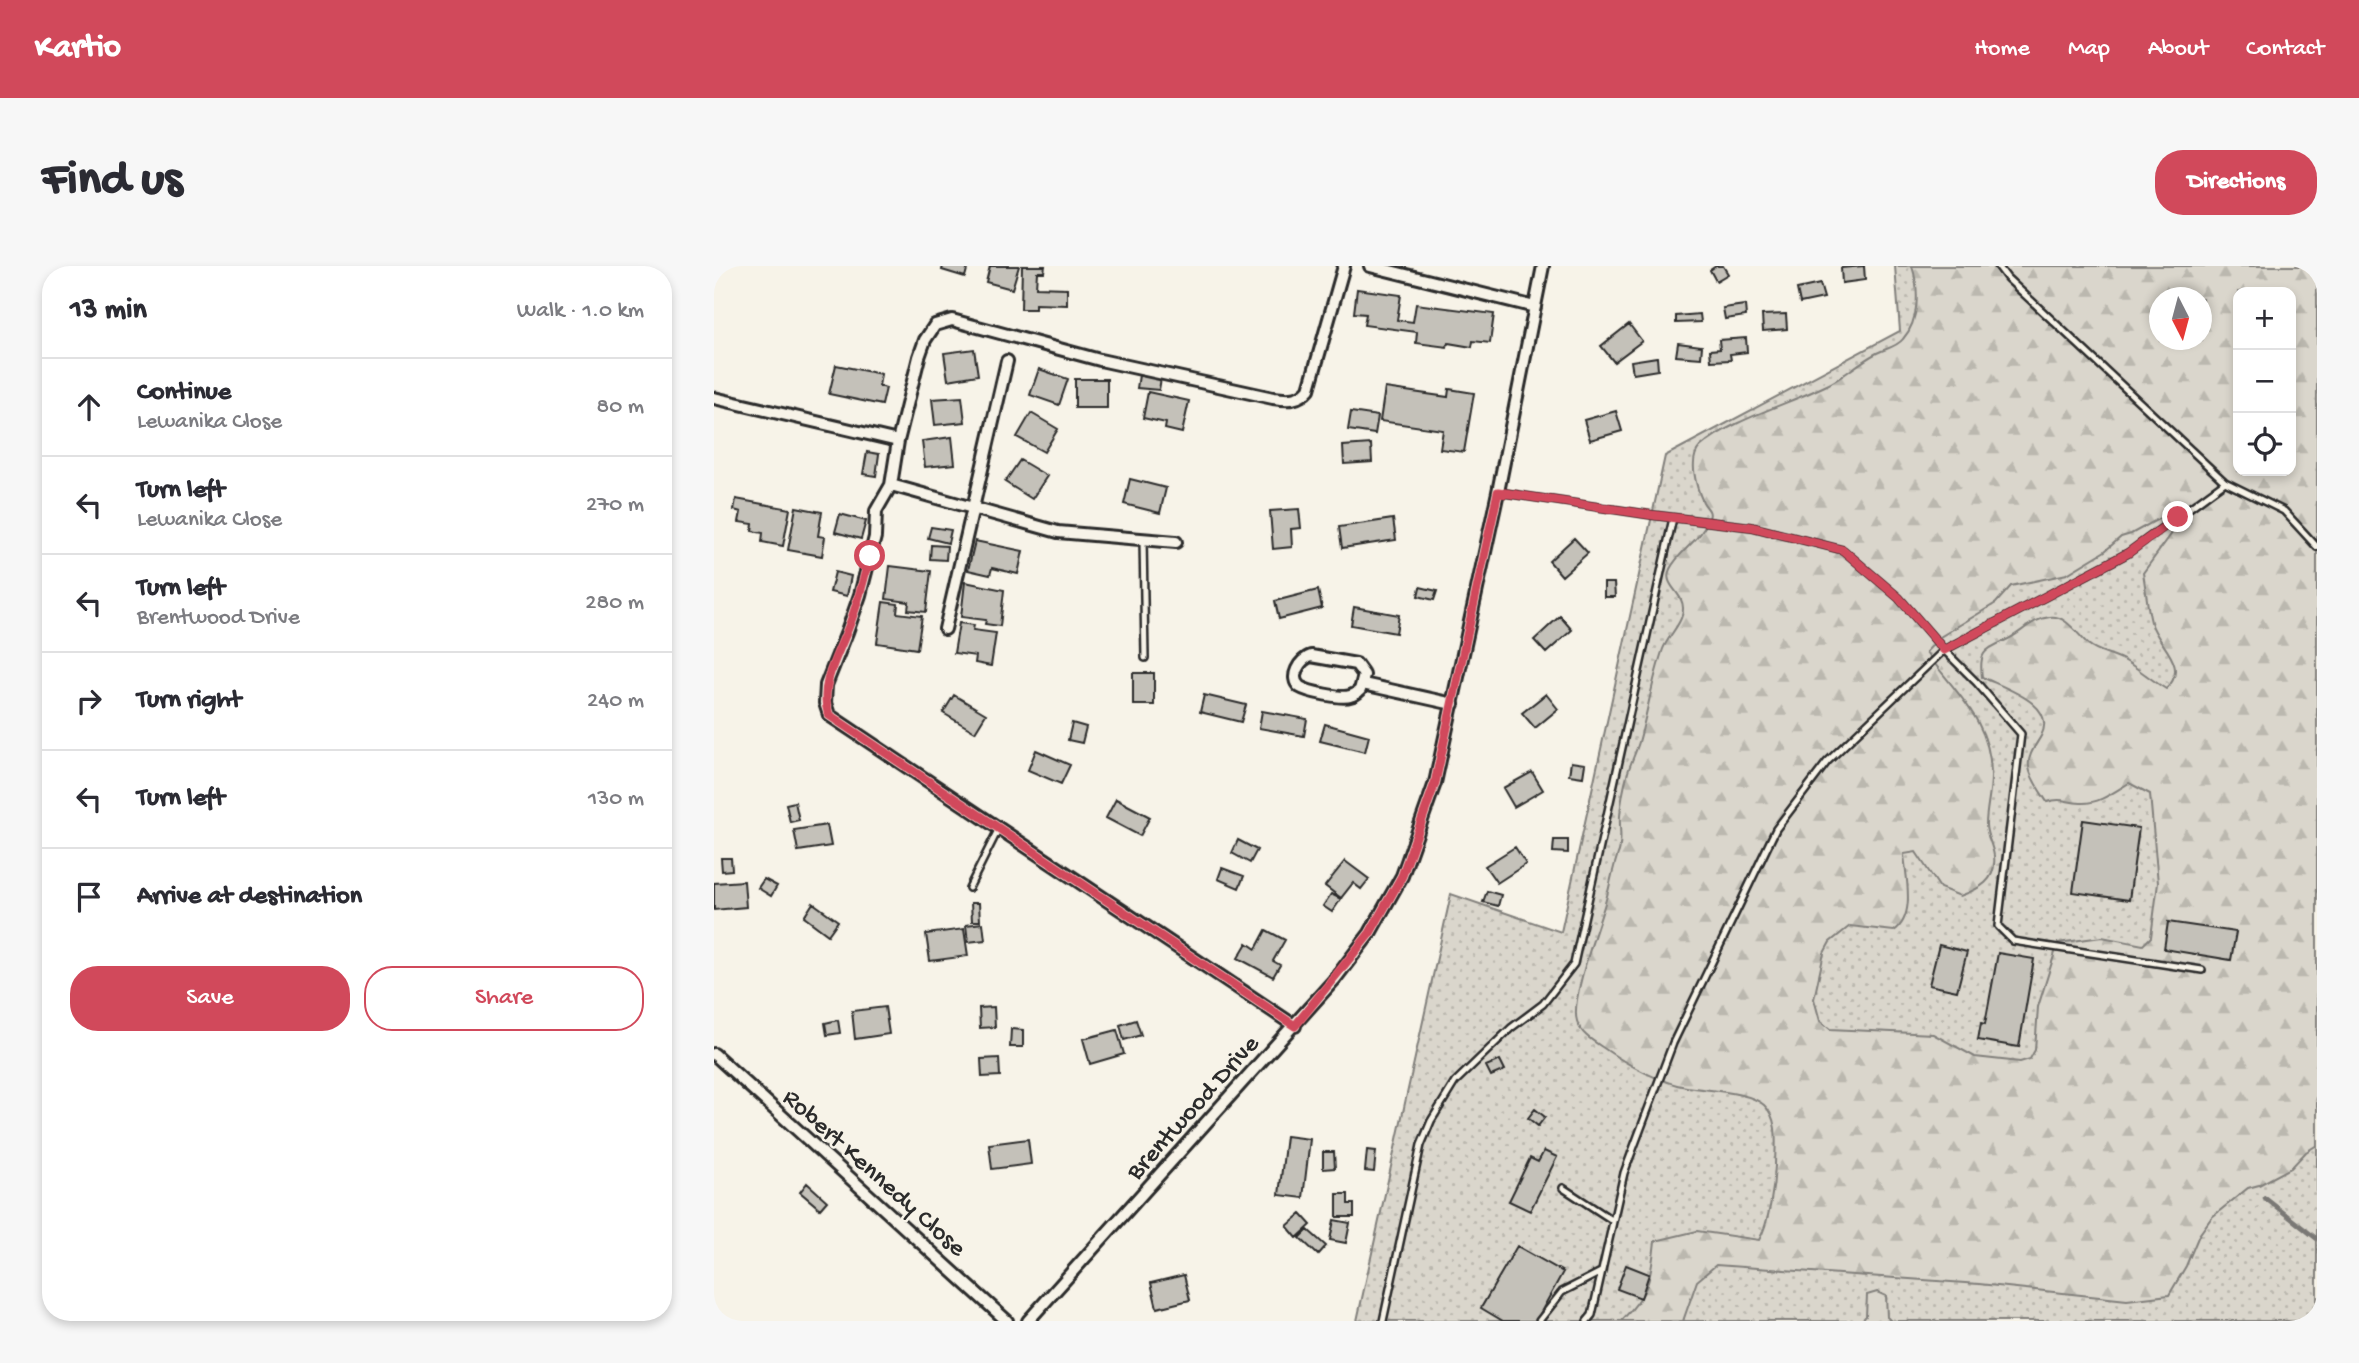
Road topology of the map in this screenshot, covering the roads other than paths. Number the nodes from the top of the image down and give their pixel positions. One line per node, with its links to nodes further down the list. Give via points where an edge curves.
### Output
1 (1344, 266): 8 (street, via 1309,389 1302,397 1273,398 1100,360 952,320 934,325 925,340)
2 (1370, 266): 5 (street)
3 (1543, 266): 5 (street, Brentwood Drive)
4 (1998, 266): 9 (lane)
5 (1535, 307): 11 (street, Brentwood Drive)
6 (1007, 361): 12 (street)
7 (714, 398): 8 (street)
8 (898, 441): 10 (street)
9 (2224, 482): 16 (lane, via 2284,510); 18 (lane, via 2128,553)
10 (891, 485): 12 (street); 22 (street, via 876,511 875,537 854,613 826,685 825,704 829,715)
11 (1498, 492): 13 (lane); 21 (street, Brentwood Drive)
12 (972, 508): 14 (street, via 1058,532); 17 (street)
13 (1673, 518): 18 (lane, via 1752,527 1843,550 1899,598); 32 (lane, via 1574,964 1543,1004 1455,1082 1431,1121 1421,1145)
14 (1143, 540): 15 (street); 19 (lane)
15 (1176, 542)
16 (2317, 547)
17 (945, 629)
18 (1944, 650): 24 (lane, via 2021,734 1998,926 2013,941); 28 (lane, via 1827,762 1776,829 1673,1042 1624,1173)
19 (1144, 658)
20 (1363, 684): 20 (street, via 1356,694 1342,697 1302,688 1295,677 1299,663 1311,656 1356,664 1364,675); 21 (street)
21 (1453, 704): 25 (street, Brentwood Drive, via 1435,783 1402,876 1370,933)
22 (999, 828): 23 (lane); 25 (street)
23 (969, 888)
24 (2202, 971)
25 (1295, 1026): 31 (street, Brentwood Drive)
26 (714, 1054): 30 (street, Robert Kennedy Close)
27 (1563, 1188): 28 (lane)
28 (1612, 1220): 29 (lane)
29 (1602, 1272): 33 (lane, via 1562,1292); 34 (lane)
30 (1007, 1321)
31 (1028, 1321)
32 (1383, 1321)
33 (1539, 1321)
34 (1587, 1321)

